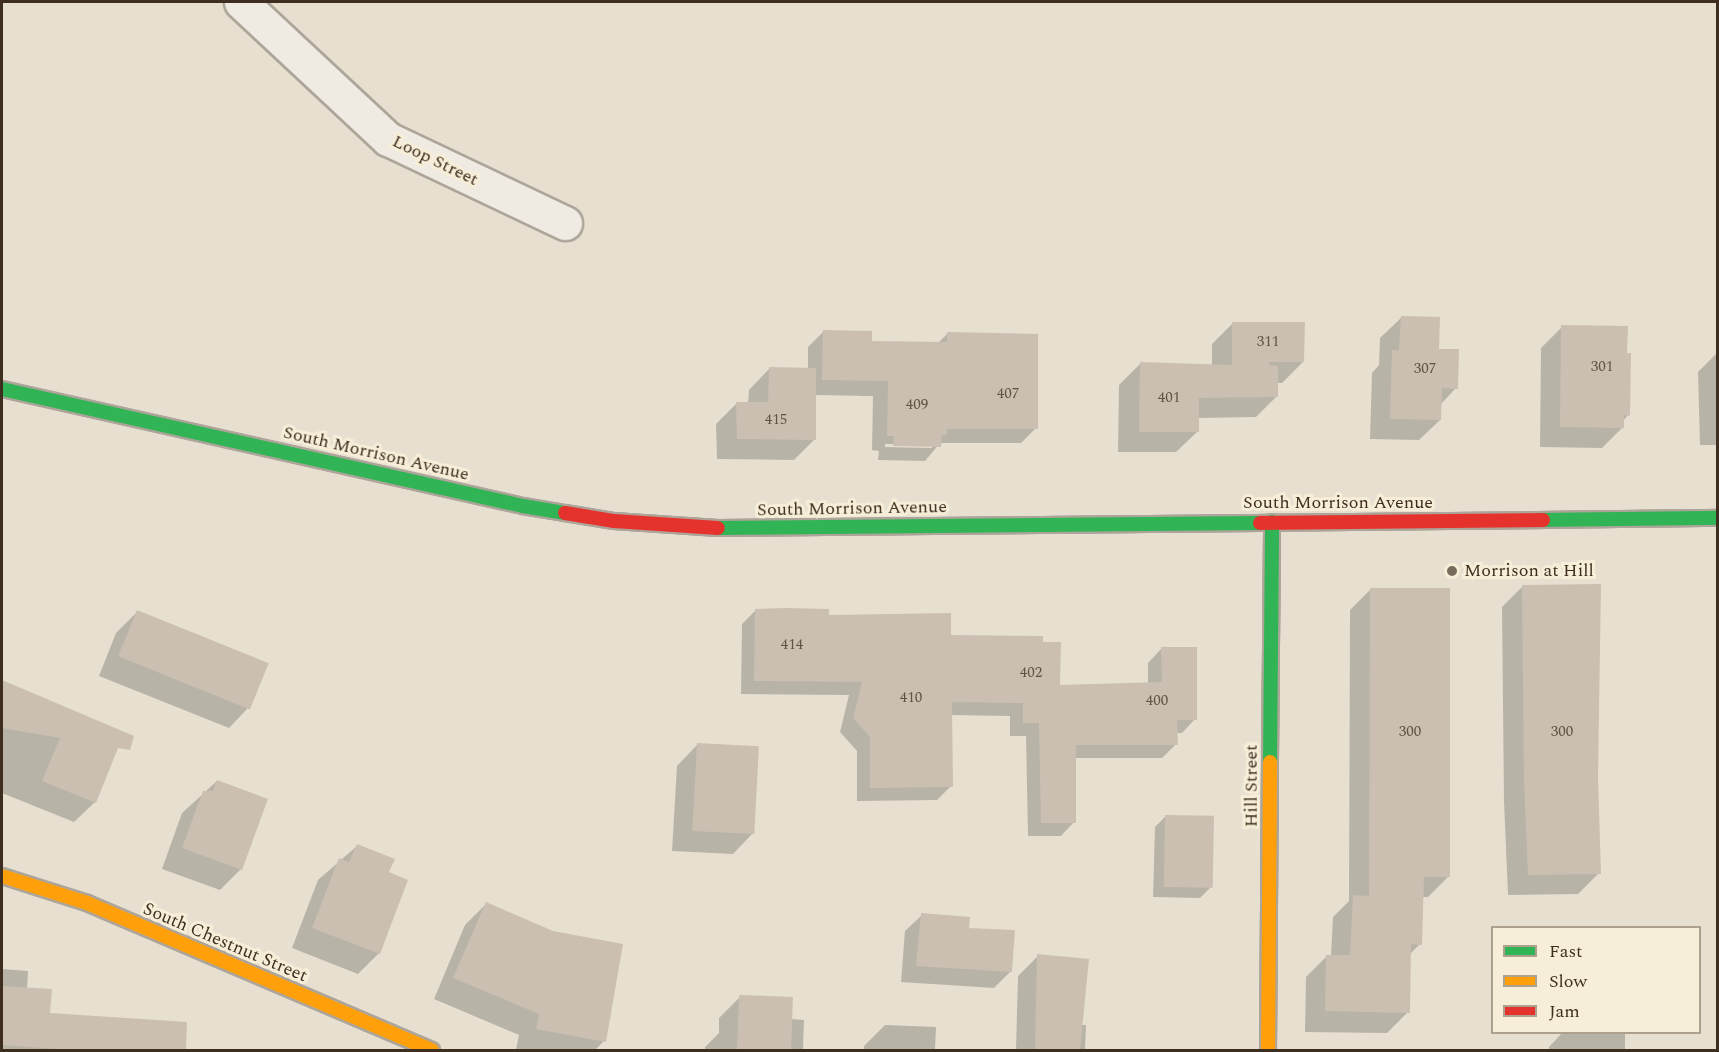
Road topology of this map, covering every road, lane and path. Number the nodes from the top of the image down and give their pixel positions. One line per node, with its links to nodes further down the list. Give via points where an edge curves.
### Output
1 (241, 2): 2 (street, Loop Street, via 388,139)
2 (565, 223)
3 (2, 389): 5 (main road, South Morrison Avenue, via 524,506 614,521 711,528)
4 (1718, 518): 5 (main road, South Morrison Avenue)
5 (1272, 522): 8 (main road, Hill Street)
6 (2, 876): 7 (main road, South Chestnut Street, via 87,903)
7 (432, 1050)
8 (1268, 1050)

